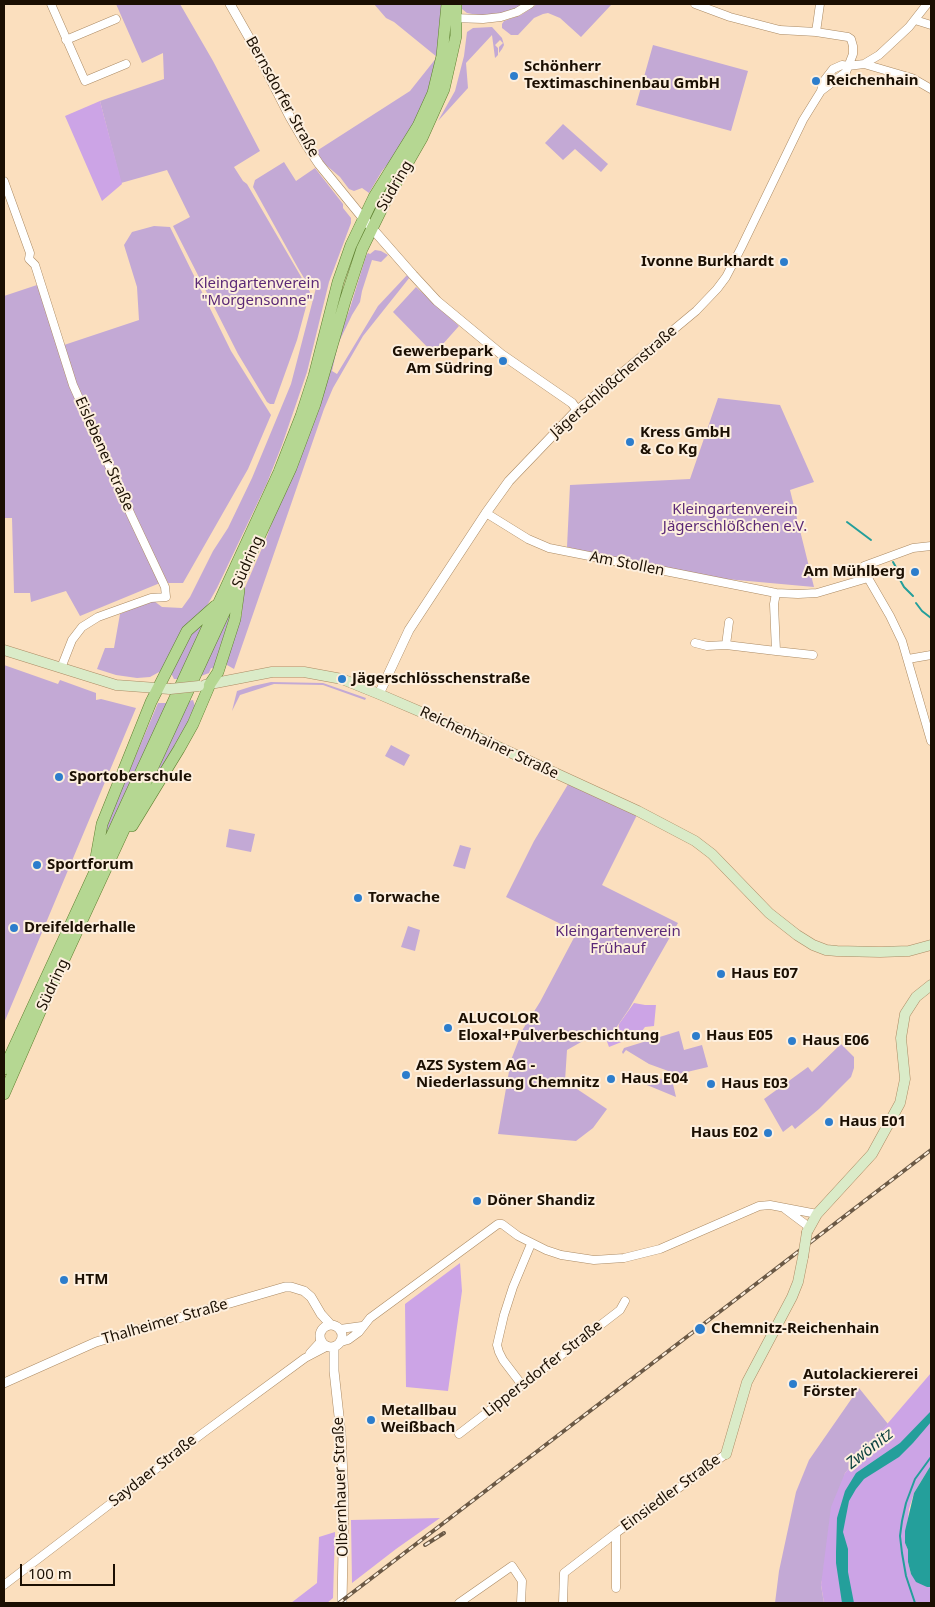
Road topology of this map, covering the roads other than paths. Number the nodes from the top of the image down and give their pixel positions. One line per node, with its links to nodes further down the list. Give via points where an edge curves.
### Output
1 (51, 4): 13 (street)
2 (230, 4): 19 (street, Bernsdorfer Straße, via 307,146)
3 (456, 4): 8 (main road, Südring)
4 (530, 4): 8 (street, via 502,17)
5 (696, 4): 12 (street, via 780,30)
6 (820, 4): 12 (street)
7 (927, 4): 10 (street, Jägerschlößchenstraße)
8 (450, 13): 19 (main road, Südring, via 441,64 429,103 413,136); 20 (main road, Südring, via 456,36 437,107)
9 (116, 19): 13 (street)
10 (915, 20): 11 (street); 15 (street, Jägerschlößchenstraße, via 879,55)
11 (931, 25)
12 (816, 32): 16 (street, via 844,35 851,39 853,54)
13 (66, 40): 14 (street, via 85,81)
14 (126, 64)
15 (864, 64): 16 (street, Jägerschlößchenstraße); 17 (street, via 912,78)
16 (848, 66): 21 (street, Jägerschlößchenstraße, via 833,69 823,82 726,277 715,291)
17 (931, 88)
18 (4, 181): 36 (street, Eislebener Straße, via 30,253 29,259 40,279 73,386 165,587 166,597 151,598 98,617 82,627 72,640)
19 (363, 218): 20 (street, Bernsdorfer Straße); 27 (main road, Südring, via 342,268 314,376 293,439)
20 (372, 228): 21 (street, Bernsdorfer Straße, via 437,301 501,354 572,403); 25 (main road, Südring, via 356,266 306,429)
21 (577, 410): 22 (street, Jägerschlößchenstraße, via 509,481)
22 (486, 512): 26 (street, Am Stollen, via 549,548); 39 (street, Jägerschlößchenstraße, via 409,630)
23 (931, 546): 24 (street, via 913,548)
24 (864, 566)
25 (241, 577): 37 (main road, via 235,620 218,672); 41 (main road, Südring)
26 (776, 593): 32 (street); 35 (street, Am Stollen, via 817,593 868,578 890,616)
27 (221, 600): 38 (main road, via 187,631); 42 (main road, Südring)
28 (729, 622): 30 (street)
29 (695, 643): 30 (street)
30 (726, 645): 32 (street)
31 (4, 650): 36 (main road, Reichenhainer Straße)
32 (776, 651): 33 (street)
33 (813, 655)
34 (931, 655): 35 (street)
35 (908, 659): 40 (street)
36 (61, 668): 38 (main road, Reichenhainer Straße, via 116,685)
37 (204, 685): 38 (main road, Reichenhainer Straße, bridge); 39 (main road, Reichenhainer Straße, via 267,672 304,672 332,676); 41 (main road, via 193,724 138,818)
38 (158, 689): 42 (main road, via 102,824)
39 (379, 694): 43 (main road, Reichenhainer Straße, via 695,840 780,922 813,945 826,950 880,952 909,951)
40 (931, 741)
41 (114, 852): 46 (main road, Südring)
42 (92, 877): 45 (main road, Südring)
43 (931, 945)
44 (931, 985): 48 (main road, via 916,997 905,1014 901,1038 905,1079 900,1103 872,1154)
45 (4, 1069)
46 (4, 1094)
47 (783, 1208): 48 (street); 49 (street); 50 (street, via 759,1206 660,1249 624,1258 585,1259 561,1255)
48 (817, 1214): 49 (main road)
49 (808, 1229): 59 (main road, bridge, via 798,1282 747,1382)
50 (531, 1244): 53 (street, Saydaer Straße, via 498,1224); 57 (street, via 511,1294 497,1345 503,1360)
51 (625, 1301): 57 (street, Lippersdorfer Straße, via 620,1310)
52 (328, 1326): 54 (street, Thalheimer Straße); 55 (street, via 320,1334); 56 (street, Thalheimer Straße, via 311,1297 290,1286 96,1342)
53 (362, 1326): 54 (street, Saydaer Straße); 55 (street, Saydaer Straße, via 348,1340)
54 (340, 1330): 55 (street, via 343,1336)
55 (330, 1345): 61 (street, Saydaer Straße, via 305,1358 203,1433); 63 (street, Olbernhauer Straße, via 341,1434 344,1500)
56 (4, 1383)
57 (522, 1384): 58 (street, Lippersdorfer Straße)
58 (459, 1434)
59 (726, 1454): 60 (street, Einsiedler Straße)
60 (616, 1533): 62 (street, Einsiedler Straße); 66 (street, Einsiedler Straße, via 564,1573)
61 (4, 1586)
62 (616, 1588)
63 (342, 1603)
64 (459, 1603): 65 (street, via 512,1566 522,1581)
65 (522, 1603)
66 (563, 1603)

